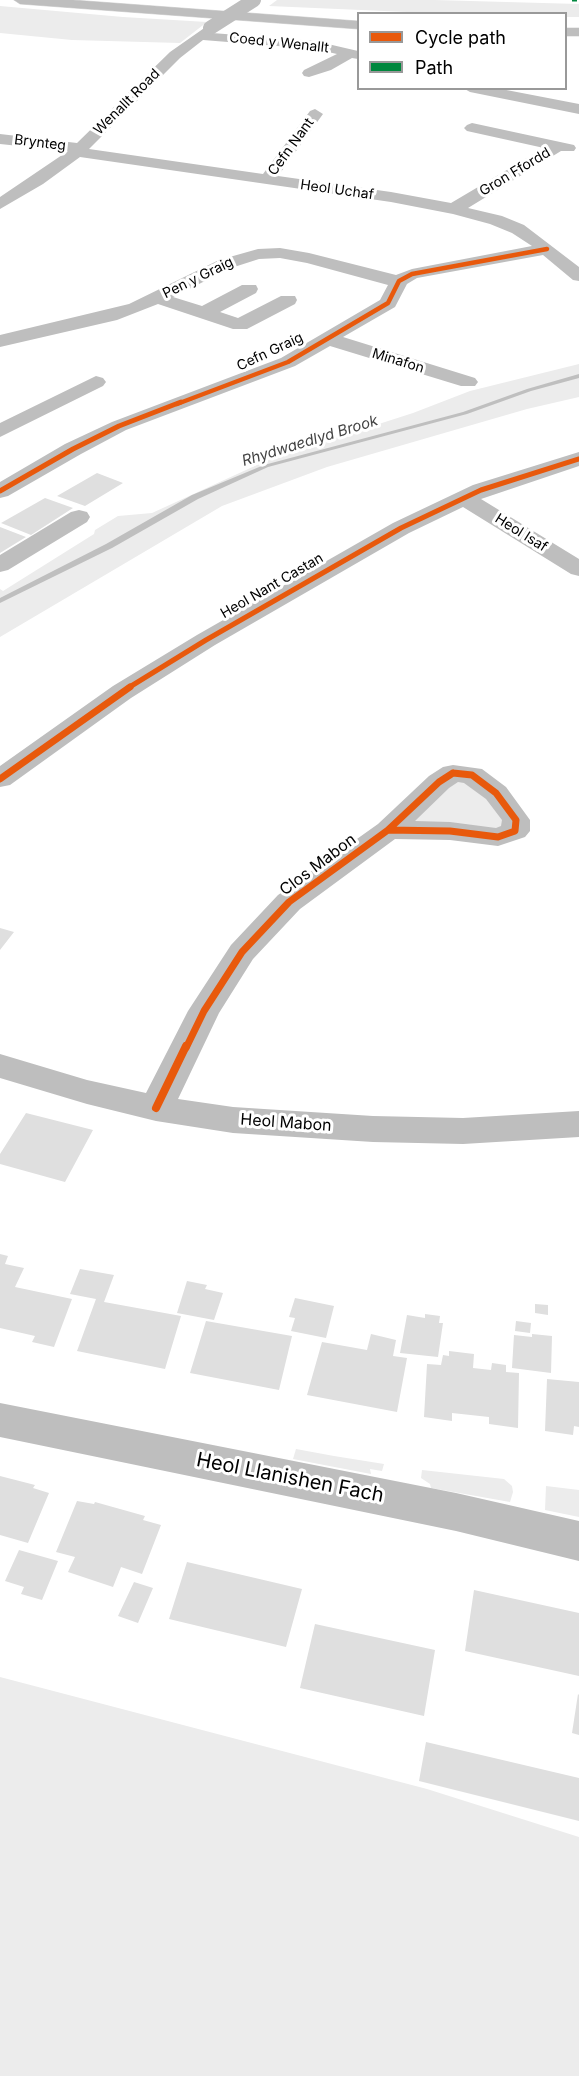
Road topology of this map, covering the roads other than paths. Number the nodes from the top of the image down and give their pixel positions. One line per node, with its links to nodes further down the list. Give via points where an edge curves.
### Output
1 (20, 0): 5 (main road)
2 (114, 0): 4 (main road)
3 (254, 0): 6 (main road, Wenallt Road, bridge)
4 (357, 15)
5 (357, 25)
6 (204, 32): 7 (main road, Coed y Wenallt, via 315,45); 17 (main road, Wenallt Road, via 175,55)
7 (354, 54): 8 (main road)
8 (309, 73)
9 (480, 90): 11 (main road)
10 (572, 94): 11 (main road)
11 (548, 103): 12 (main road)
12 (579, 109)
13 (315, 114): 19 (main road, Cefn Nant)
14 (472, 128): 16 (main road)
15 (0, 139): 17 (main road, Brynteg)
16 (558, 146): 18 (main road, Gron Ffordd); 21 (main road, Gron Ffordd)
17 (79, 150): 19 (main road, Heol Uchaf); 20 (main road, Wenallt Road)
18 (579, 150)
19 (267, 180): 21 (main road, Heol Uchaf)
20 (0, 204)
21 (454, 210): 22 (main road, Heol Uchaf, via 518,229)
22 (547, 249): 23 (main road, Heol Uchaf); 24 (main road, via 412,274)
23 (579, 276)
24 (399, 281): 26 (main road, Pen y Graig, via 309,258 258,254 225,264); 29 (main road, Cefn Graig, via 388,303)
25 (249, 289): 28 (main road)
26 (157, 298): 28 (main road); 30 (main road, Pen y Graig, via 110,316)
27 (288, 300): 28 (main road, via 240,325)
28 (204, 313)
29 (328, 339): 32 (main road, Minafon); 34 (main road, Cefn Graig, via 288,362 181,401)
30 (0, 341)
31 (96, 382): 33 (main road)
32 (468, 382)
33 (12, 438): 34 (main road)
34 (60, 456): 36 (main road, Cefn Graig)
35 (579, 459): 37 (main road, Heol Nant Castan)
36 (0, 491)
37 (464, 498): 40 (main road, Heol Isaf); 41 (main road, Heol Nant Castan, via 391,534 206,640 123,692)
38 (79, 517): 39 (main road)
39 (0, 565)
40 (579, 569)
41 (0, 779)
42 (388, 830): 44 (main road, Clos Mabon, via 289,902 242,952 204,1011)
43 (0, 1066): 44 (main road, Heol Mabon)
44 (156, 1108): 45 (main road, Heol Mabon, via 233,1120 373,1129 463,1131)
45 (579, 1124)
46 (0, 1420): 47 (main road, Heol Llanishen Fach, via 456,1512)
47 (579, 1541)

